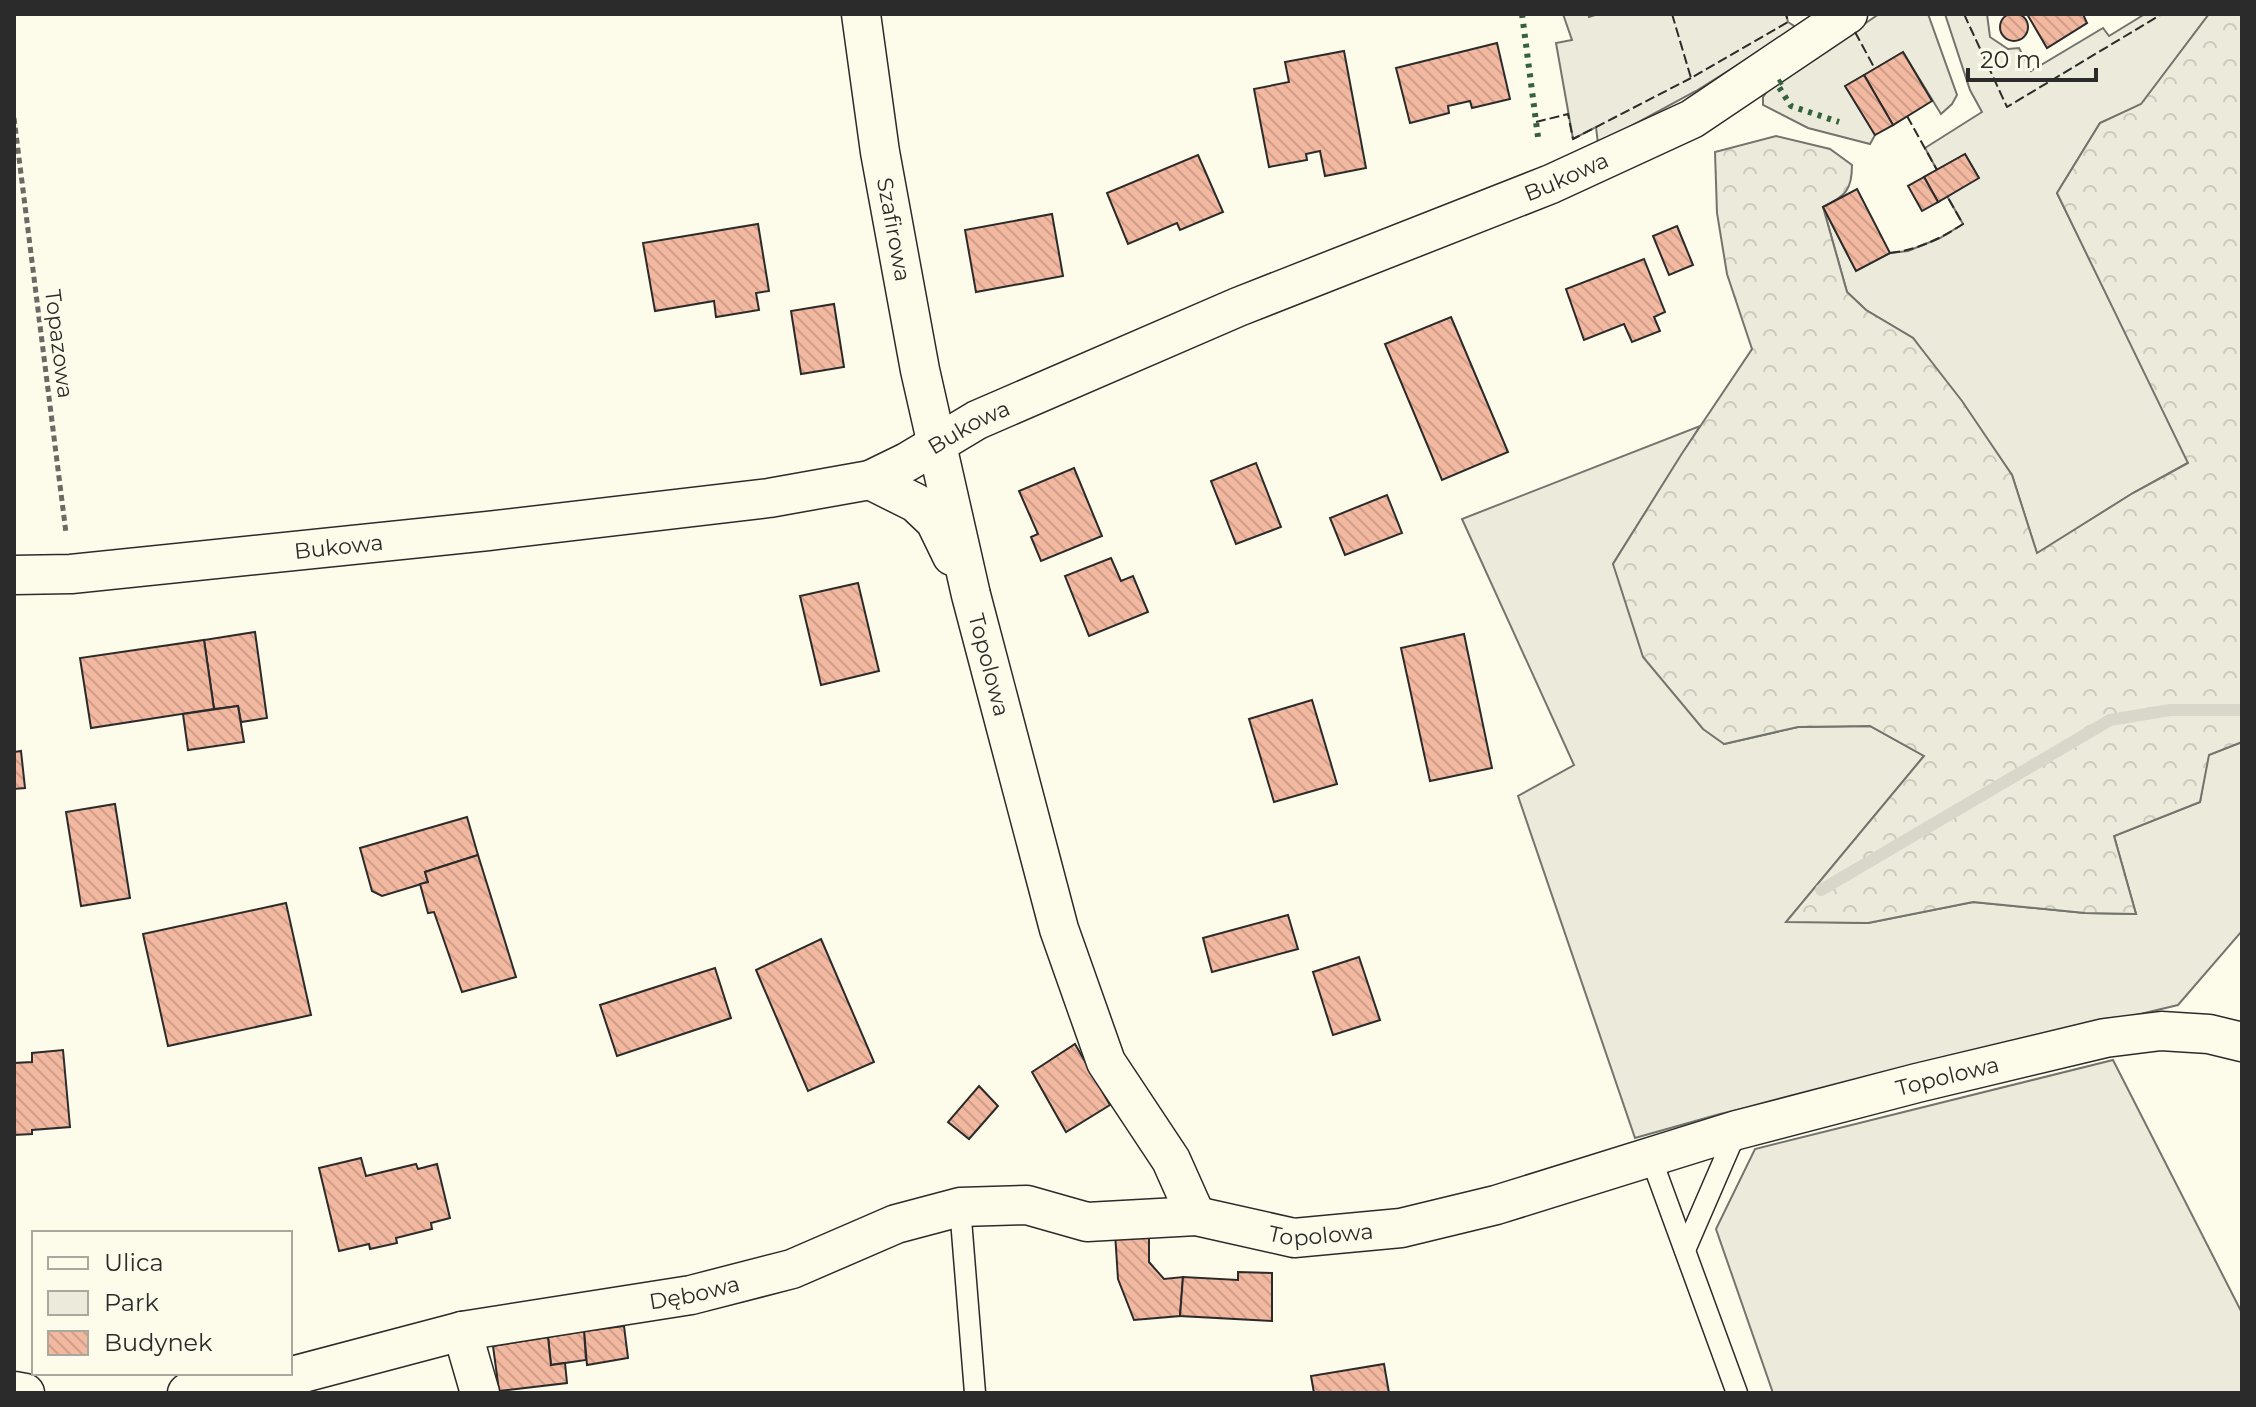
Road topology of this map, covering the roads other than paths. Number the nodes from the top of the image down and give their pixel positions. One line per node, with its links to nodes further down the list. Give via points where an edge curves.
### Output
1 (861, 14): 3 (street, Szafirowa, via 883,167)
2 (1848, 14): 3 (street, Bukowa, via 1692,119 1551,184 1224,314 977,420)
3 (938, 443): 4 (street, Bukowa); 6 (street, Topolowa)
4 (870, 480): 5 (street, Bukowa, via 769,498 504,529 71,574); 6 (street, via 916,503 935,521)
5 (14, 575)
6 (971, 595): 11 (street, Topolowa, via 1059,929 1106,1062 1171,1160)
7 (2242, 1042): 8 (street, Topolowa, via 2161,1031 2105,1038)
8 (1737, 1130): 9 (street, Topolowa); 12 (lane)
9 (1651, 1158): 11 (street, Topolowa, via 1401,1228 1294,1238); 12 (lane)
10 (960, 1207): 11 (street, Dębowa, via 1027,1205 1087,1222); 13 (street, Dębowa, via 896,1224 792,1269 691,1295); 18 (lane)
11 (1196, 1216)
12 (1685, 1250): 19 (lane)
13 (462, 1331): 16 (street, Dębowa, via 258,1385); 17 (street)
14 (14, 1391): 15 (street)
15 (25, 1393)
16 (187, 1393)
17 (480, 1393)
18 (975, 1393)
19 (1737, 1393)

